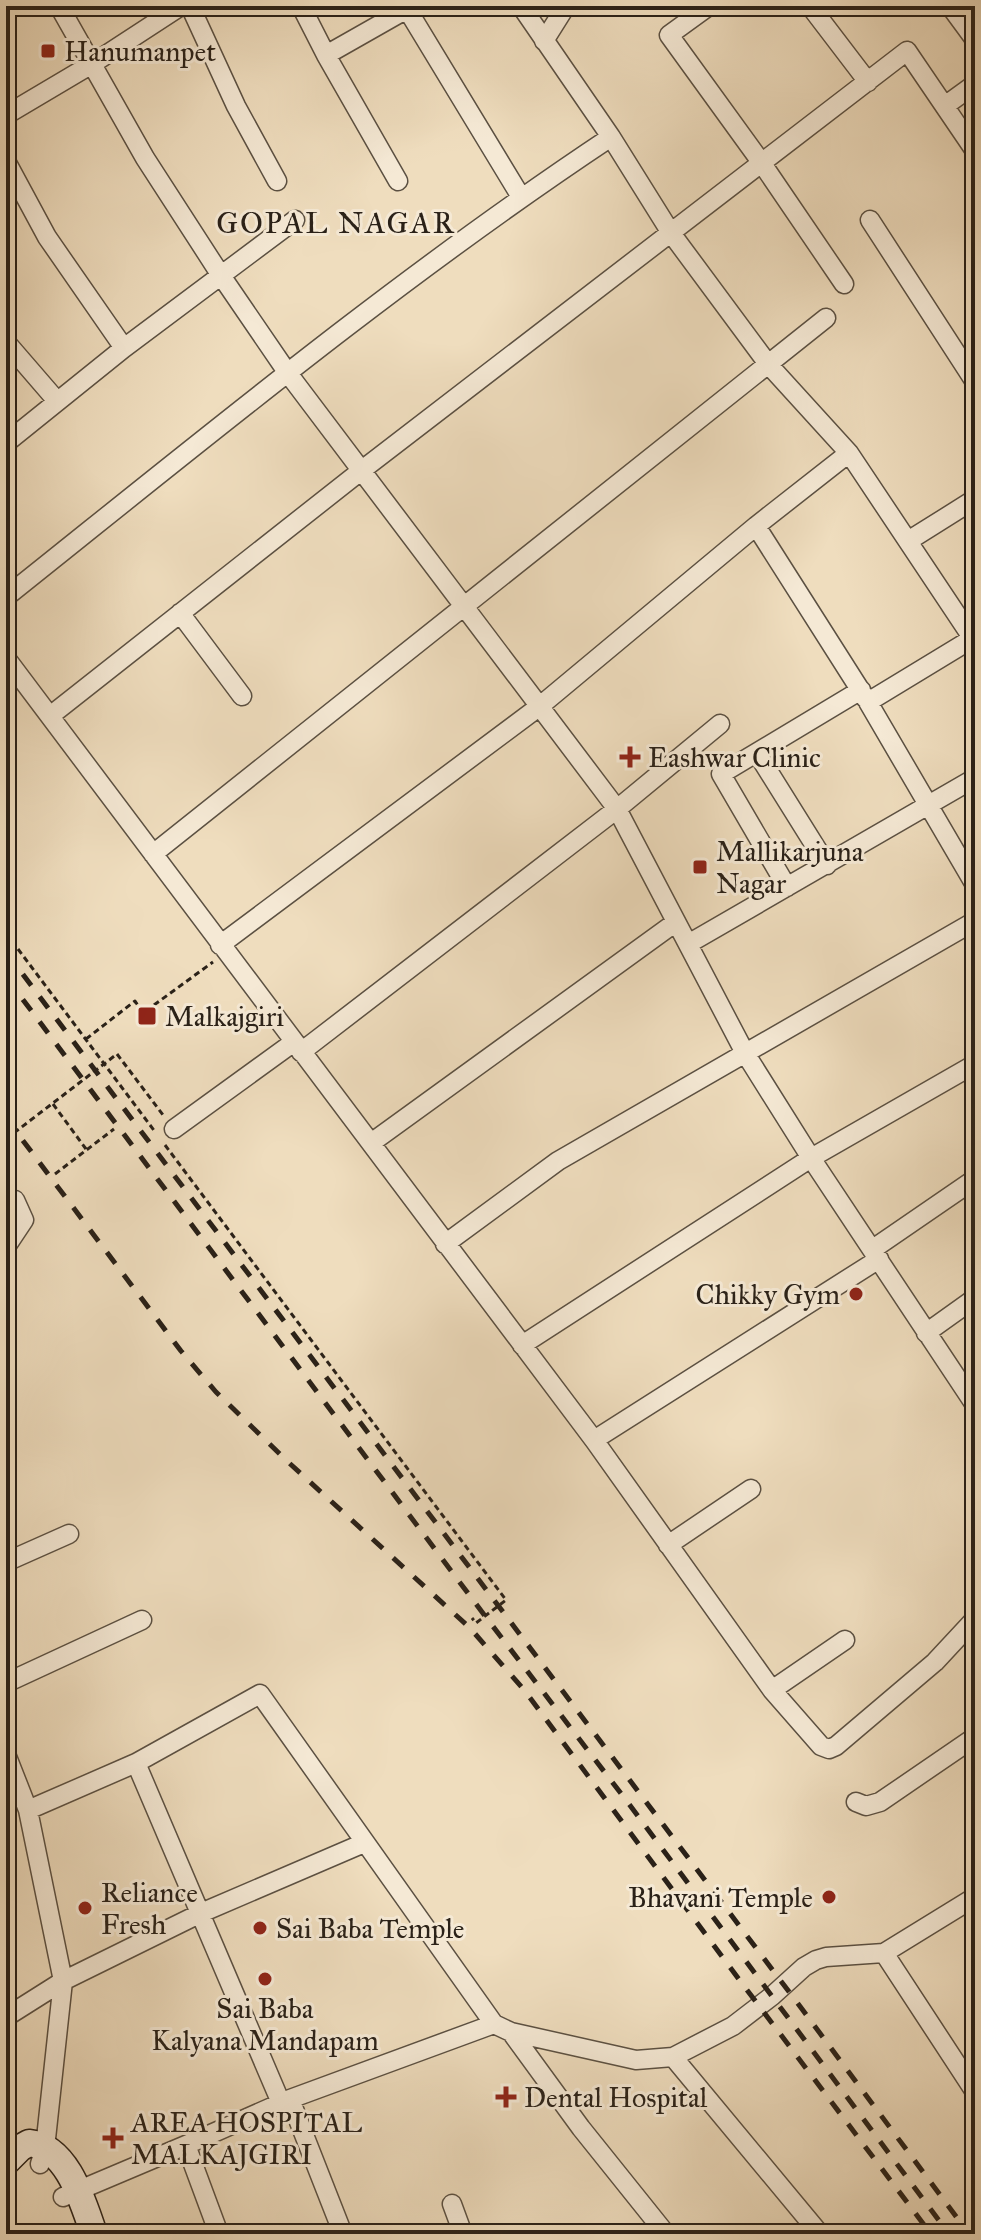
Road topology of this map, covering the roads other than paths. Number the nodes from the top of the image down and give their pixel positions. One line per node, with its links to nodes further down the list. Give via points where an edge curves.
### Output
1 (59, 6): 13 (street)
2 (181, 6): 13 (street)
3 (190, 6): 22 (street)
4 (301, 6): 12 (street)
5 (521, 6): 11 (street)
6 (566, 6): 11 (street)
7 (709, 6): 21 (street, via 669,35)
8 (810, 6): 14 (street)
9 (950, 6): 10 (street)
10 (975, 40)
11 (544, 41): 18 (street)
12 (326, 55): 23 (street); 24 (street, via 407,9)
13 (92, 64): 17 (street); 28 (street)
14 (868, 82): 16 (street, via 907,51); 21 (street)
15 (975, 84): 16 (street)
16 (946, 105): 19 (street)
17 (6, 115)
18 (611, 137): 24 (street); 27 (street)
19 (975, 151)
20 (6, 161): 32 (street, via 47,237)
21 (761, 162): 27 (street); 29 (street)
22 (277, 181)
23 (398, 181)
24 (521, 197): 34 (street)
25 (295, 220): 28 (street)
26 (870, 220): 35 (street)
27 (671, 233): 33 (street); 39 (street)
28 (220, 274): 32 (street); 34 (street)
29 (844, 284)
30 (826, 318): 33 (street)
31 (6, 342): 36 (street)
32 (124, 348): 36 (street)
33 (768, 364): 38 (street); 44 (street)
34 (287, 372): 39 (street); 43 (street)
35 (975, 382)
36 (57, 401): 37 (street)
37 (6, 443)
38 (849, 453): 41 (street); 42 (street)
39 (362, 470): 44 (street); 45 (street)
40 (975, 499): 42 (street)
41 (756, 526): 49 (street); 50 (street)
42 (908, 541): 46 (street)
43 (6, 597)
44 (465, 606): 50 (street); 57 (street)
45 (180, 613): 48 (street); 51 (street)
46 (974, 639): 49 (street)
47 (6, 658): 51 (street)
48 (242, 696)
49 (864, 696): 53 (street); 55 (street)
50 (540, 706): 56 (street); 64 (street)
51 (50, 716): 57 (street)
52 (720, 724): 56 (street)
53 (757, 753): 58 (street); 60 (street, via 721,774)
54 (975, 778): 55 (street)
55 (926, 805): 58 (street); 59 (street)
56 (617, 809): 62 (street); 65 (street)
57 (153, 854): 64 (street)
58 (827, 865): 60 (street)
59 (975, 885)
60 (787, 887): 63 (street)
61 (975, 921): 66 (street)
62 (676, 922): 63 (street); 69 (street)
63 (688, 944): 66 (street)
64 (223, 949): 65 (street)
65 (298, 1047): 68 (street); 69 (street)
66 (745, 1053): 70 (street); 73 (street, via 558,1161)
67 (975, 1064): 70 (street)
68 (174, 1129)
69 (371, 1143): 73 (street)
70 (811, 1158): 75 (street); 78 (street)
71 (975, 1179): 75 (street)
72 (15, 1200): 74 (street, via 24,1220)
73 (445, 1244): 78 (street)
74 (6, 1247)
75 (876, 1254): 77 (street); 80 (street)
76 (975, 1298): 77 (street)
77 (926, 1333): 79 (street)
78 (522, 1345): 80 (street)
79 (975, 1405)
80 (594, 1440): 83 (street)
81 (751, 1489): 83 (street)
82 (69, 1534): 84 (street)
83 (668, 1545): 89 (street)
84 (6, 1562)
85 (975, 1619): 89 (street, via 935,1662 829,1749)
86 (142, 1620): 88 (street)
87 (845, 1640): 89 (street)
88 (6, 1683)
89 (772, 1690)
90 (975, 1737): 93 (street, via 880,1802)
91 (6, 1754): 94 (street)
92 (136, 1763): 94 (street); 95 (street, via 260,1694); 97 (street)
93 (856, 1802)
94 (28, 1810): 99 (street)
95 (364, 1843): 97 (street); 101 (street)
96 (975, 1897): 98 (street)
97 (201, 1913): 99 (street); 104 (street)
98 (884, 1953): 102 (street, via 816,1960 733,2026); 103 (street)
99 (63, 1981): 100 (street); 106 (street)
100 (6, 2017)
101 (503, 2028): 102 (street, via 636,2060); 104 (street); 111 (street)
102 (673, 2057): 117 (street)
103 (975, 2092)
104 (285, 2101): 105 (street); 115 (street)
105 (186, 2145): 109 (street); 114 (street)
106 (43, 2156): 107 (main road, via 29,2143); 108 (main road, via 20,2166); 109 (main road, via 55,2156 67,2171)
107 (6, 2162)
108 (6, 2181)
109 (71, 2194): 112 (main road); 113 (main road)
110 (452, 2204): 116 (street)
111 (662, 2233)
112 (75, 2234)
113 (94, 2234)
114 (219, 2234)
115 (343, 2234)
116 (463, 2234)
117 (820, 2234)

